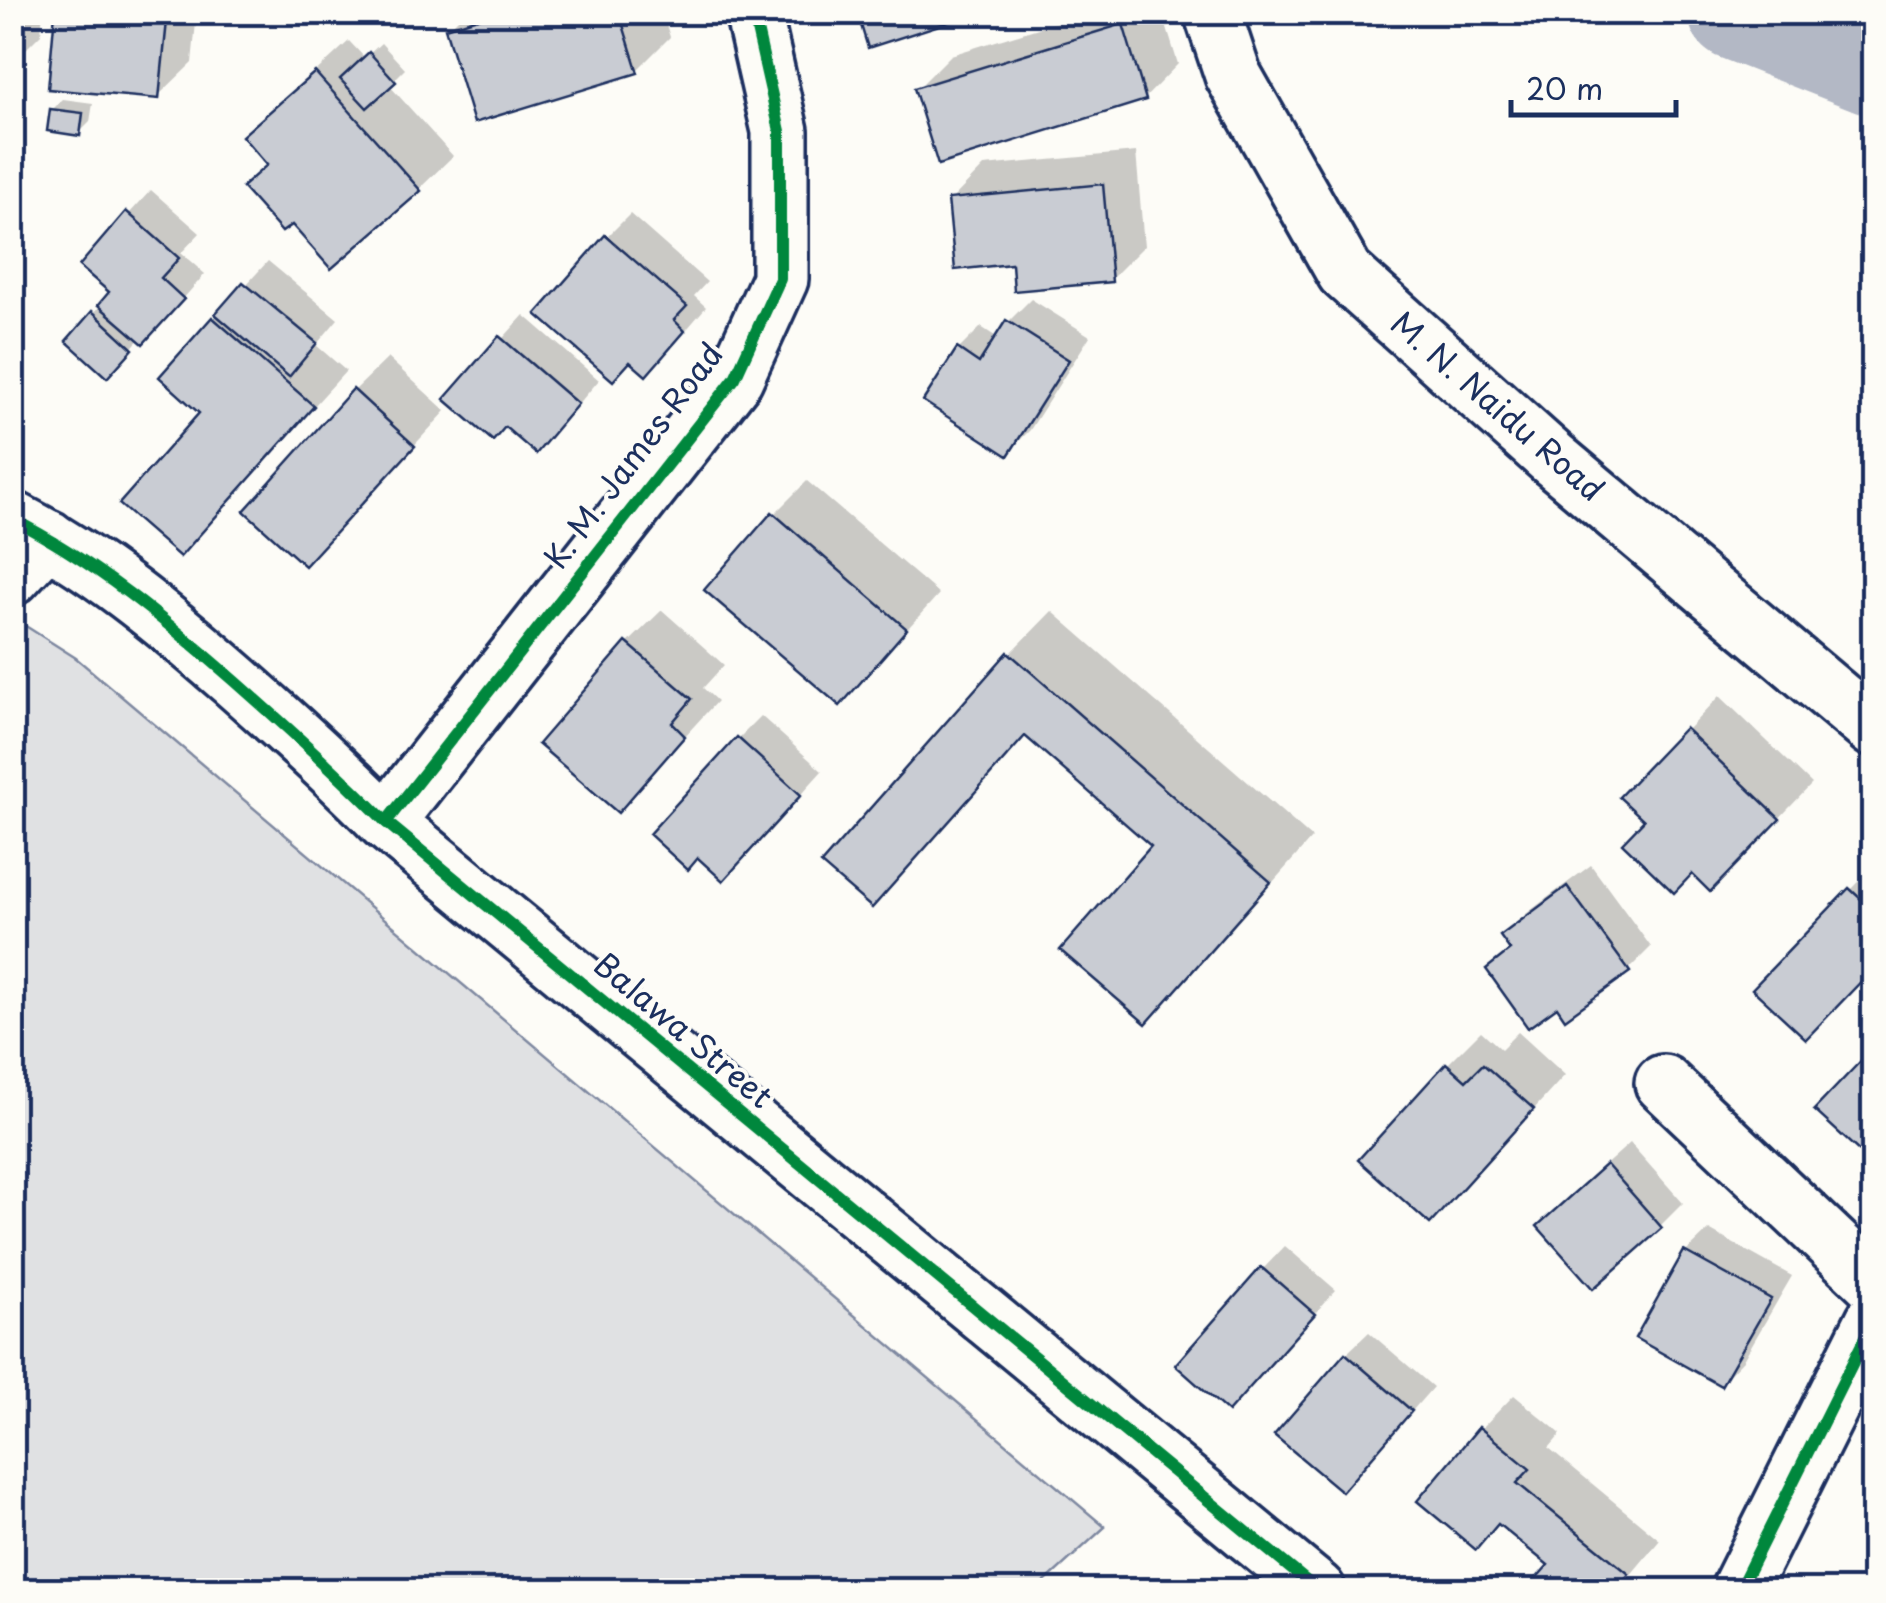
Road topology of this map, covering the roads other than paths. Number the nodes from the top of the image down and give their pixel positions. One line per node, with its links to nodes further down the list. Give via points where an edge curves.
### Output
1 (753, 12): 6 (street, K. M. James Road, via 780,131 780,279 734,378)
2 (1212, 12): 5 (street, M. N. Naidu Road, via 1233,75 1346,272 1552,458)
3 (30, 529): 4 (street); 6 (street, Balawa Street, via 147,604)
4 (12, 577)
5 (1874, 729)
6 (386, 822): 10 (street, Balawa Street)
7 (1663, 1083): 8 (street)
8 (1874, 1282)
9 (1874, 1320): 11 (street)
10 (1317, 1590)
11 (1739, 1590)

